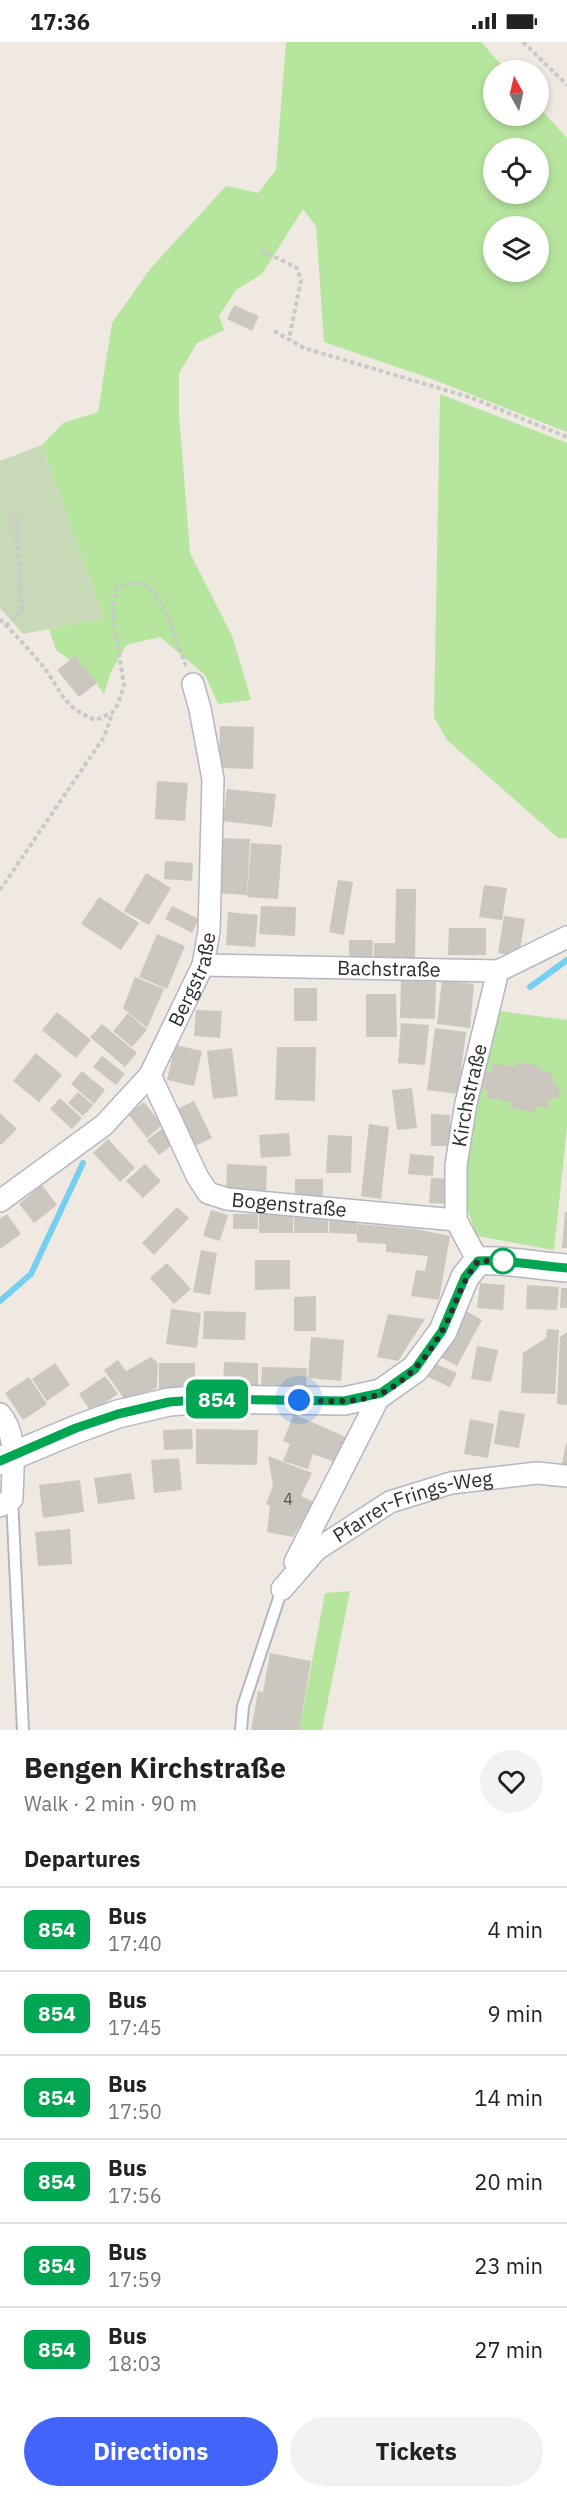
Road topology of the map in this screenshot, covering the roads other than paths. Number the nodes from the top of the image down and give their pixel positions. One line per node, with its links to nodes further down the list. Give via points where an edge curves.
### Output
1 (193, 684): 3 (street, Bergstraße, via 213,779 208,931)
2 (567, 937): 4 (street, Bachstraße)
3 (203, 965): 4 (street, Bachstraße); 5 (street, Bergstraße)
4 (498, 971): 7 (street, Kirchstraße, via 466,1103 456,1165)
5 (150, 1075): 6 (street, Bergstraße, via 104,1125); 7 (street, Bogenstraße, via 208,1193 227,1199)
6 (5, 1191)
7 (456, 1220): 8 (street)
8 (478, 1261): 9 (street); 10 (street, via 465,1277 442,1331 415,1369)
9 (567, 1269)
10 (381, 1393): 12 (street, via 344,1401 169,1402 76,1428); 15 (street)
11 (0, 1414): 12 (street, via 12,1438)
12 (6, 1459): 14 (street)
13 (567, 1476): 15 (street, Pfarrer-Frings-Weg, via 537,1473 451,1483 390,1502 316,1550)
14 (6, 1503): 16 (lane)
15 (282, 1589): 17 (lane, via 243,1706)
16 (23, 1730)
17 (242, 1730)

